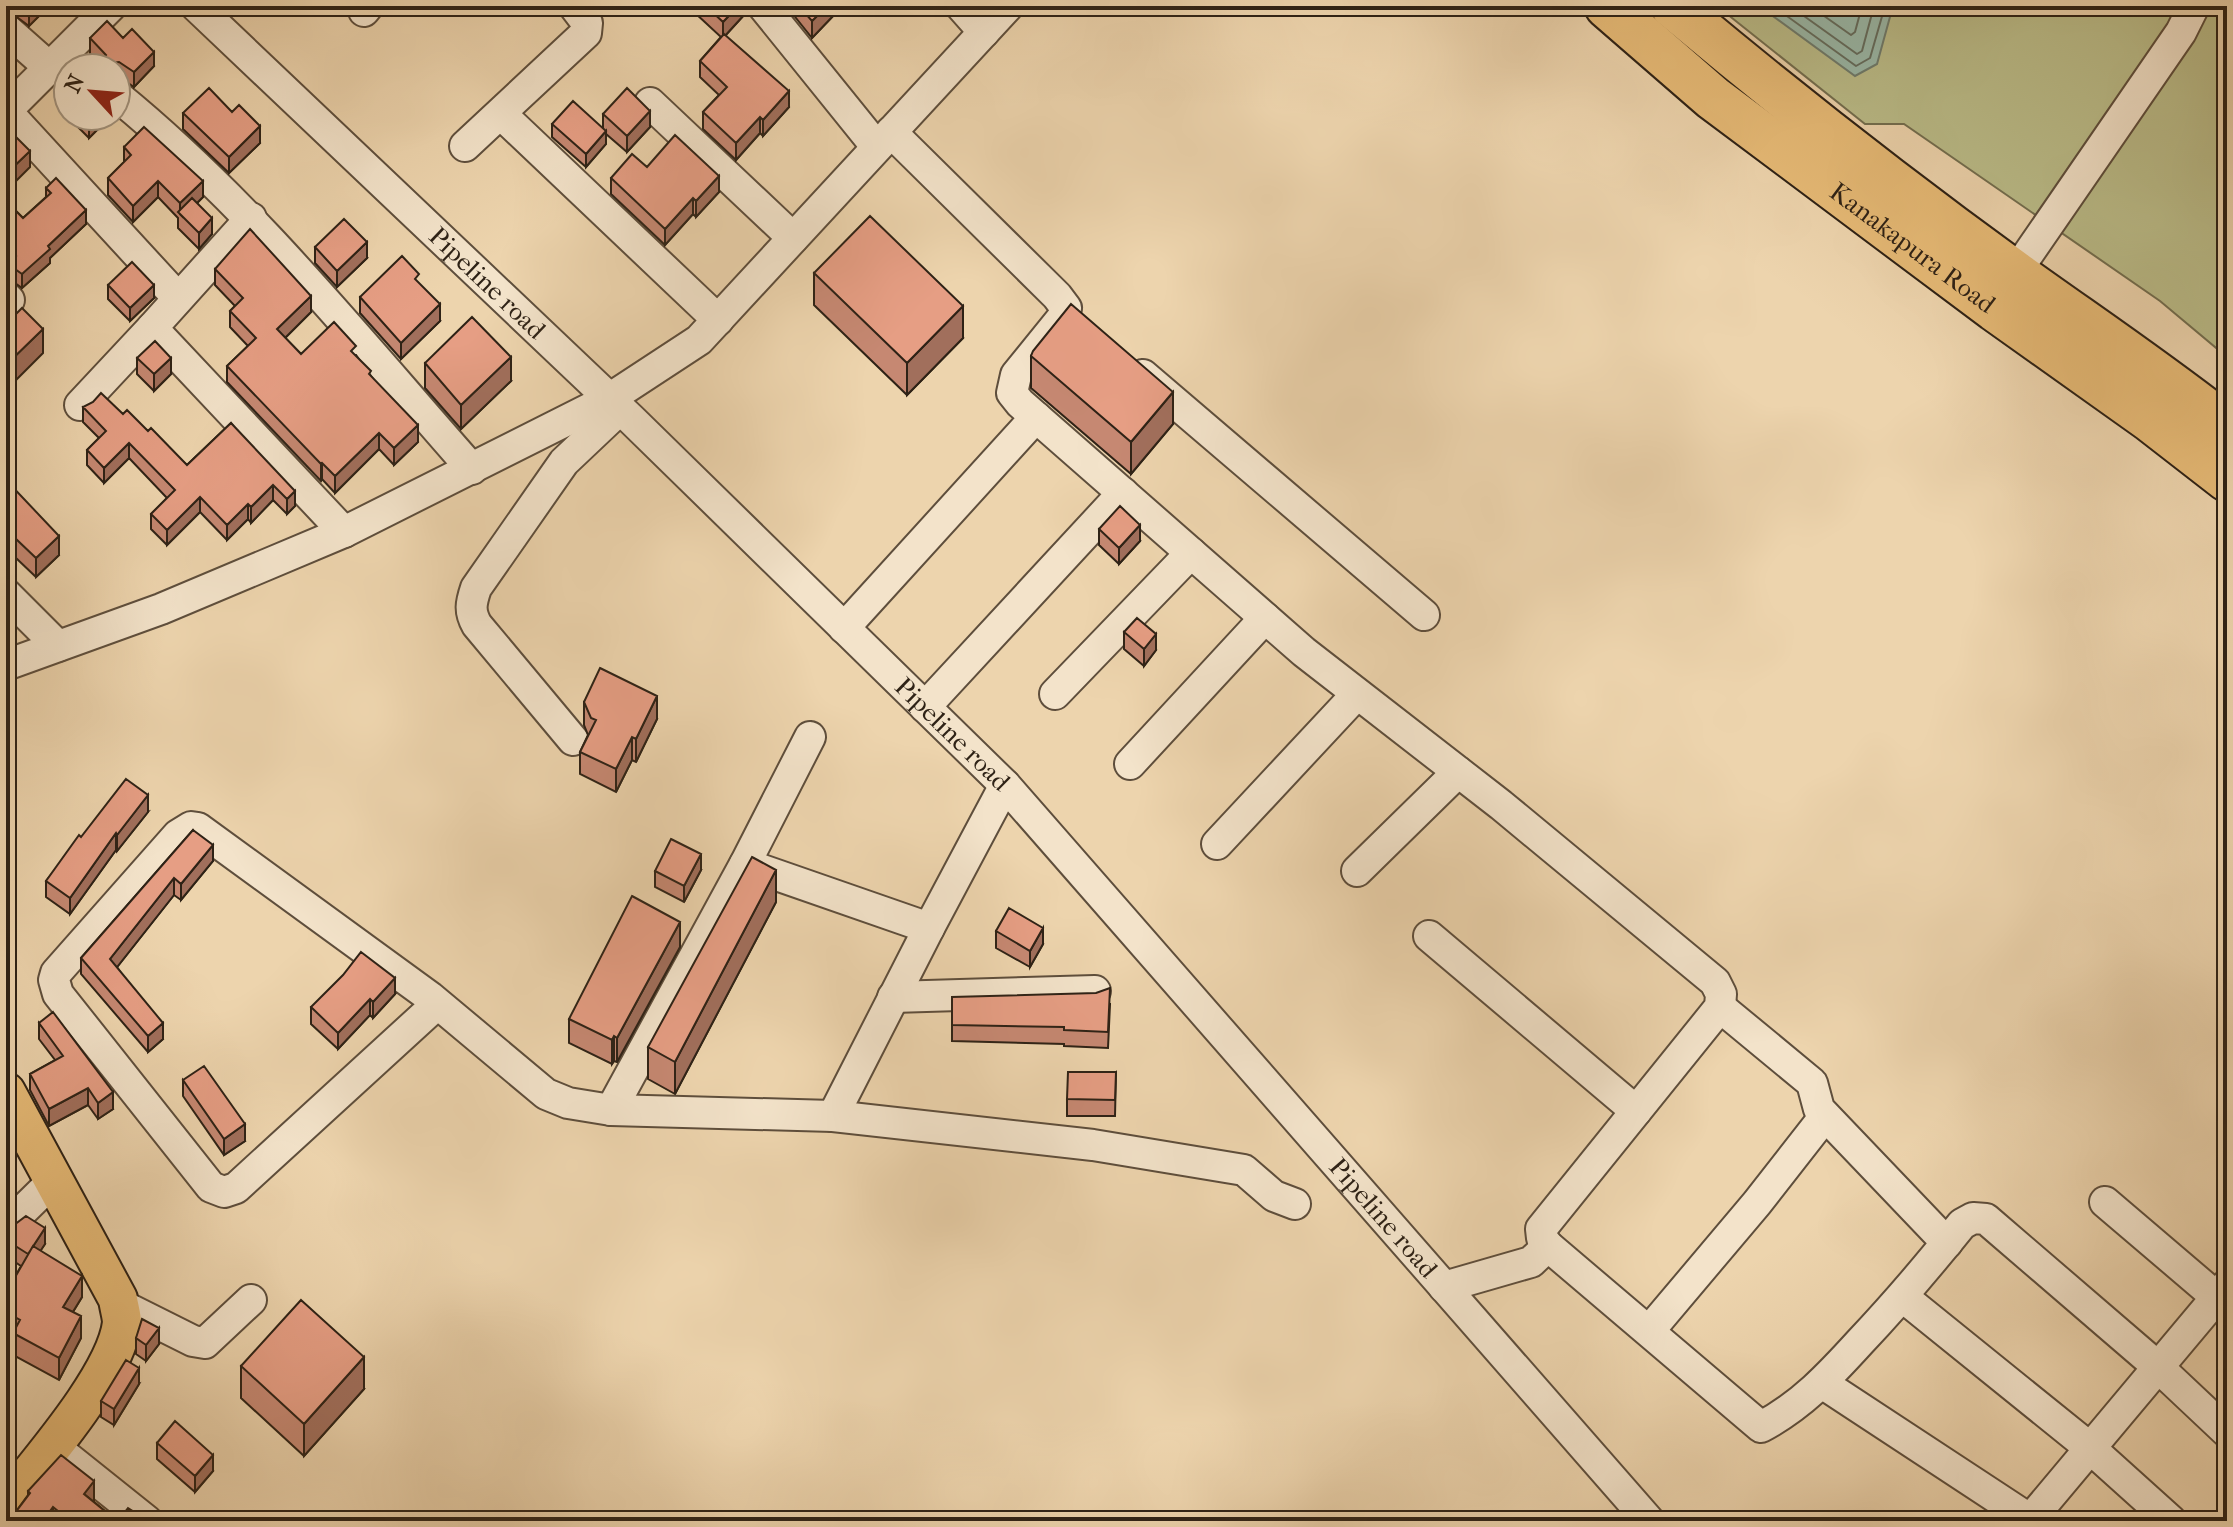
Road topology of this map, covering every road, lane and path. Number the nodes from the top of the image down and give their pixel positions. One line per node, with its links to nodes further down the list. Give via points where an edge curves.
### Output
1 (111, 6): 12 (street)
2 (196, 6): 30 (street, Pipeline road)
3 (574, 6): 18 (street, via 587,23 586,33)
4 (763, 6): 19 (street)
5 (961, 6): 11 (street)
6 (1008, 6): 11 (street)
7 (1607, 6): 35 (highway, Kanakapura Road, via 1713,98)
8 (1673, 6): 23 (highway, Kanakapura Road, via 1765,83)
9 (2194, 6): 23 (street)
10 (6, 29): 13 (street)
11 (984, 32): 19 (street)
12 (75, 52)
13 (52, 55)
14 (52, 74): 17 (street)
15 (650, 103): 22 (street)
16 (132, 108): 21 (street)
17 (6, 111): 24 (street)
18 (501, 114): 20 (street); 26 (street)
19 (884, 139): 22 (street); 25 (street)
20 (465, 146)
21 (251, 218): 24 (street); 34 (street)
22 (793, 238): 26 (street)
23 (2015, 273): 33 (highway, Kanakapura Road)
24 (178, 298): 27 (street)
25 (1066, 308): 28 (street); 32 (street, via 1016,375 1012,393)
26 (718, 320): 30 (street)
27 (152, 328): 31 (street); 37 (street)
28 (1090, 329)
29 (1125, 359): 40 (street)
30 (614, 404): 34 (street); 42 (street, Pipeline road); 49 (street, via 564,462 476,588 471,603 477,625)
31 (80, 405)
32 (1036, 417): 36 (street); 42 (street)
33 (2227, 427)
34 (472, 469): 37 (street)
35 (2227, 479)
36 (1123, 493): 38 (street); 47 (street)
37 (344, 532): 43 (street)
38 (1191, 553): 41 (street); 45 (street)
39 (6, 594): 43 (street)
40 (1424, 615)
41 (1265, 618): 46 (street); 50 (street)
42 (844, 628): 47 (street, Pipeline road)
43 (58, 646): 44 (street)
44 (6, 665)
45 (1055, 694)
46 (1357, 694): 51 (street); 53 (street)
47 (925, 707): 52 (street, Pipeline road)
48 (810, 737): 54 (street)
49 (573, 740)
50 (1130, 764)
51 (1458, 772): 55 (street); 61 (street, via 1715,982)
52 (1005, 785): 56 (street); 73 (street, Pipeline road)
53 (1217, 844)
54 (745, 864): 56 (street); 63 (street)
55 (1357, 871)
56 (929, 928): 59 (street)
57 (1429, 936): 64 (street)
58 (1095, 991): 59 (street)
59 (893, 997): 65 (street)
60 (436, 1005): 60 (street, via 236,1188 224,1192 211,1187 58,994 54,980 178,835 191,827); 63 (street, via 546,1094)
61 (1720, 1007): 64 (street); 66 (street, via 1812,1083)
62 (6, 1092): 67 (main road)
63 (611, 1110): 65 (street)
64 (1636, 1111): 72 (street, via 1541,1229)
65 (833, 1116): 69 (street, via 1093,1145 1244,1170 1274,1196)
66 (1825, 1116): 71 (street); 78 (street)
67 (55, 1179): 70 (street); 77 (main road)
68 (2105, 1202): 74 (street)
69 (1295, 1204)
70 (6, 1227)
71 (1947, 1243): 75 (street); 79 (street, via 1962,1224 1986,1219)
72 (1548, 1246): 73 (street, via 1531,1262); 78 (street)
73 (1444, 1287): 87 (street, Pipeline road)
74 (2224, 1296): 79 (street)
75 (1903, 1297): 80 (street); 83 (street)
76 (251, 1300): 77 (street, via 205,1343)
77 (119, 1304): 82 (main road, via 122,1322 116,1345 94,1387)
78 (1649, 1331): 80 (street, via 1761,1427 1786,1414)
79 (2158, 1367): 81 (street); 83 (street)
80 (1822, 1383): 85 (street)
81 (2227, 1432)
82 (52, 1445): 84 (main road); 86 (street)
83 (2090, 1448): 85 (street); 88 (street)
84 (6, 1504)
85 (2031, 1520)
86 (147, 1521)
87 (1649, 1521)
88 (2171, 1521)

